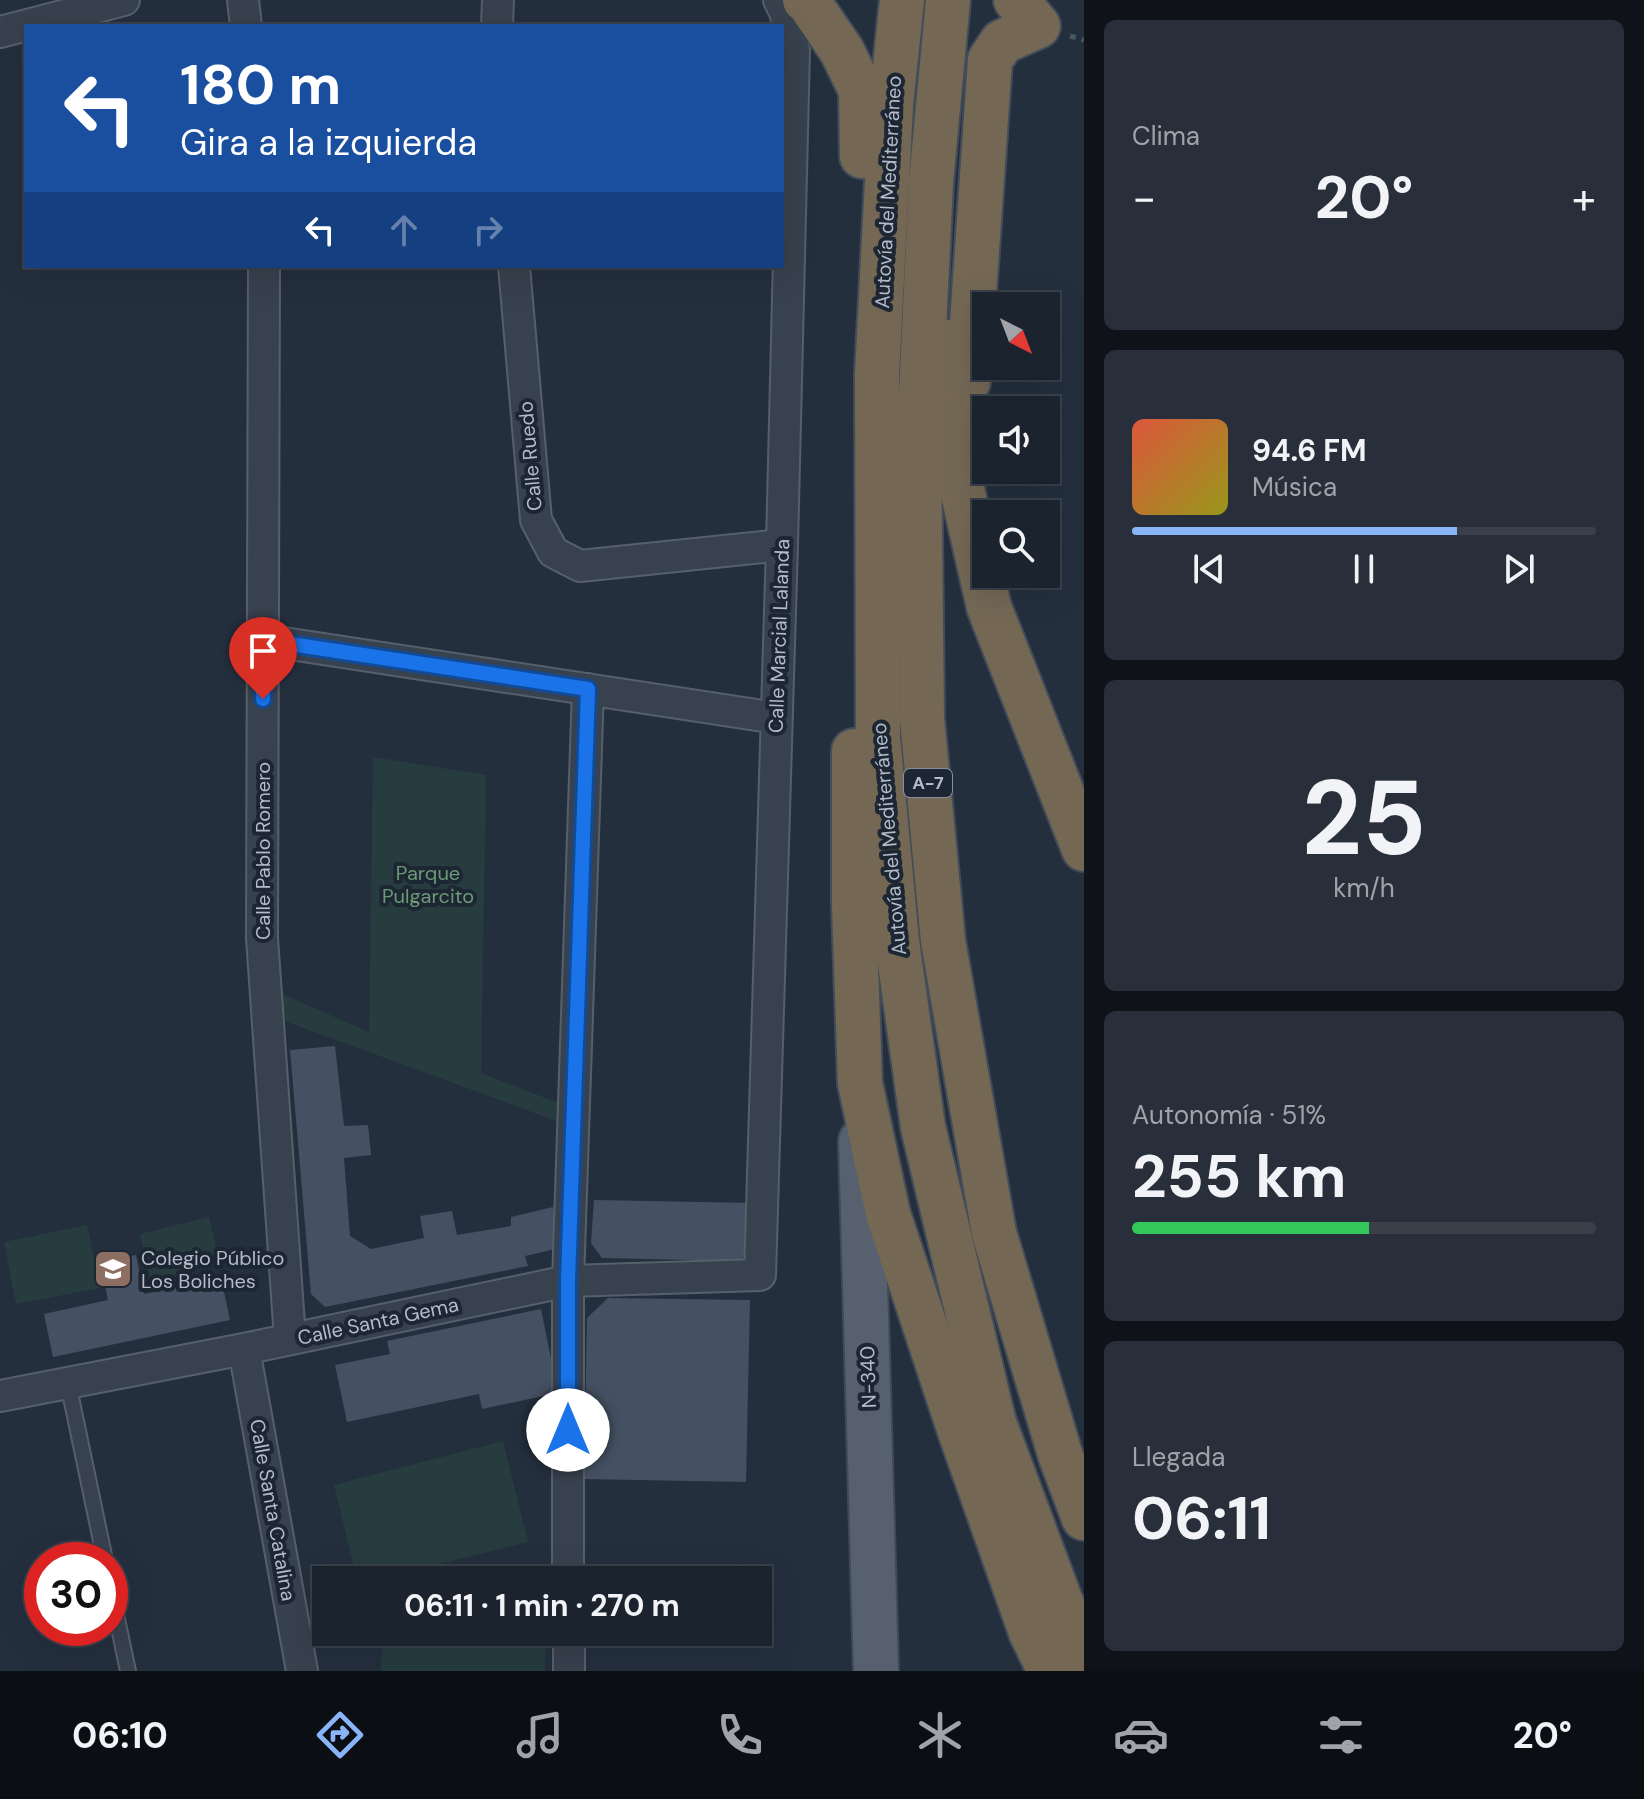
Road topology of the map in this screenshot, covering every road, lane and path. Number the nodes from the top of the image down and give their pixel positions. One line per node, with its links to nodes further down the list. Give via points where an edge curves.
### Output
1 (124, 0): 9 (street)
2 (243, 0): 10 (street)
3 (498, 0): 11 (street)
4 (779, 0): 19 (street, Calle Marcial Lalanda, via 794,50)
5 (805, 0): 16 (highway, via 842,51 861,90 863,225)
6 (902, 0): 16 (highway, Autovía del Mediterráneo / A-7)
7 (1016, 0): 18 (highway, via 1038,26 1002,42 990,60)
8 (947, 15): 18 (highway, via 958,136 947,362); 31 (highway, A-7, via 931,182 919,437 922,719 941,925 994,1233)
9 (31, 24)
10 (246, 24)
11 (497, 24)
12 (24, 26): 13 (street)
13 (0, 32)
14 (264, 268): 20 (street, Calle Pablo Romero)
15 (514, 268): 19 (street, Calle Ruedo, via 536,520 553,552 580,566)
16 (882, 285): 17 (highway, Autovía del Mediterráneo / A-7)
17 (877, 374): 24 (highway, via 852,523); 36 (highway, Autovía del Mediterráneo / A-7, via 878,737 897,941 923,1127 994,1423)
18 (962, 489): 23 (highway, via 989,607)
19 (782, 545): 22 (street, Calle Marcial Lalanda)
20 (264, 640): 21 (street); 27 (street, Calle Pablo Romero, via 262,938)
21 (588, 689): 22 (street); 26 (street)
22 (776, 718): 25 (street, Calle Marcial Lalanda)
23 (1084, 849)
24 (860, 1083): 40 (main road, N-340); 41 (highway, via 888,1214 1031,1632)
25 (760, 1275): 26 (street, Calle Santa Gema)
26 (568, 1281): 27 (street, Calle Santa Gema); 33 (street)
27 (290, 1339): 28 (street, Calle Santa Gema)
28 (244, 1349): 29 (street, Calle Santa Gema); 38 (street, Calle Santa Catalina)
29 (68, 1383): 30 (street, Calle Santa Gema); 32 (lane)
30 (0, 1396)
31 (1084, 1518)
32 (101, 1542)
33 (568, 1566)
34 (123, 1646): 37 (lane)
35 (569, 1646): 39 (street)
36 (1084, 1652)
37 (128, 1671)
38 (302, 1671)
39 (569, 1671)
40 (876, 1671)
41 (1050, 1671)

